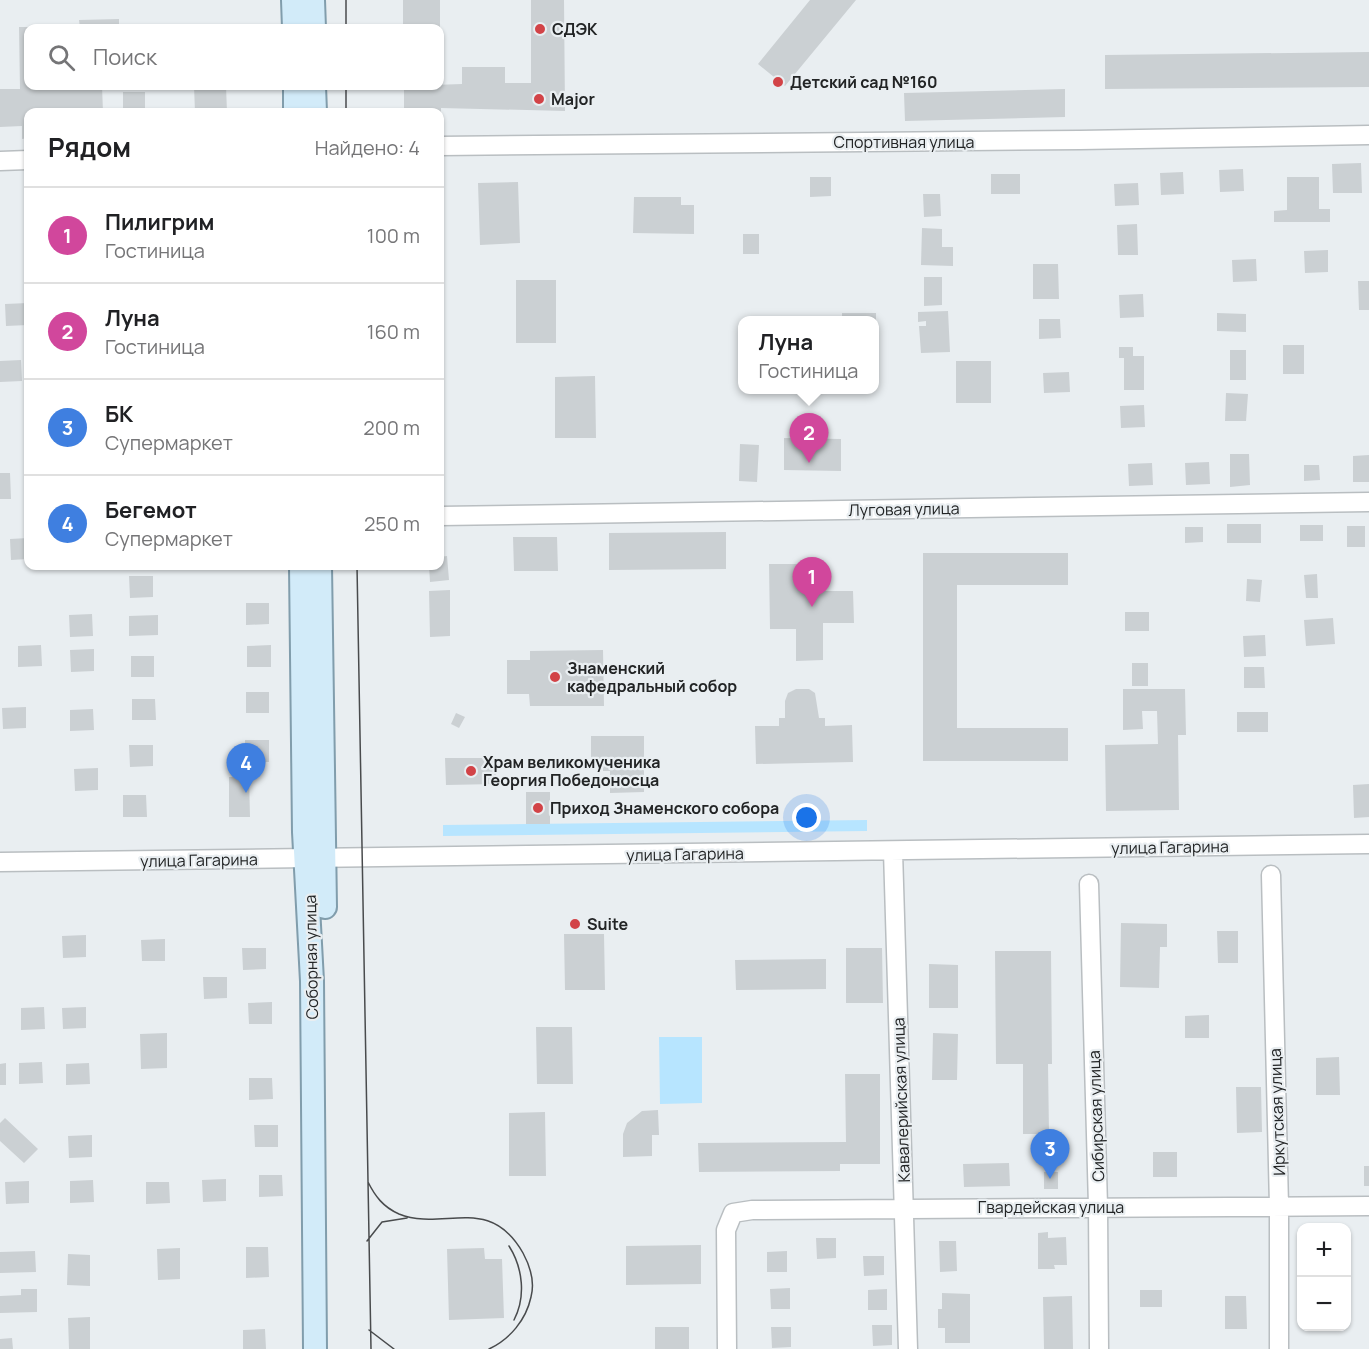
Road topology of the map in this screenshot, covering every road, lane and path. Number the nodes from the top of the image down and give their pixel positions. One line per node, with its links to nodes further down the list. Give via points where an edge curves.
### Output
1 (293, 0): 3 (main road)
2 (314, 0): 4 (main road)
3 (294, 24)
4 (314, 24)
5 (295, 90): 7 (main road)
6 (314, 90): 8 (main road)
7 (295, 108)
8 (315, 108)
9 (1369, 135): 10 (street, Спортивная улица)
10 (444, 146)
11 (24, 160): 12 (street)
12 (0, 161)
13 (1369, 502): 14 (street, Луговая улица)
14 (444, 516)
15 (301, 570): 19 (main road, Соборная улица, via 304,832)
16 (320, 570): 19 (main road, Соборная улица)
17 (1369, 844): 18 (street, улица Гагарина)
18 (893, 851): 19 (street, улица Гагарина); 26 (street, Кавалерийская улица)
19 (316, 859): 20 (street, улица Гагарина); 27 (main road, Соборная улица)
20 (0, 862)
21 (1270, 875): 24 (street, Иркутская улица)
22 (1089, 884): 23 (street, Сибирская улица)
23 (1098, 1206): 24 (street, Гвардейская улица); 26 (street, Гвардейская улица); 32 (street, Сибирская улица)
24 (1280, 1206): 25 (street, Гвардейская улица); 33 (street, Иркутская улица)
25 (1369, 1206)
26 (904, 1208): 30 (street, Гвардейская улица, via 733,1213 726,1230); 31 (street, Кавалерийская улица)
27 (321, 1219): 28 (main road, Соборная улица); 29 (main road, Соборная улица)
28 (315, 1349)
29 (331, 1349)
30 (727, 1349)
31 (908, 1349)
32 (1099, 1349)
33 (1279, 1349)

